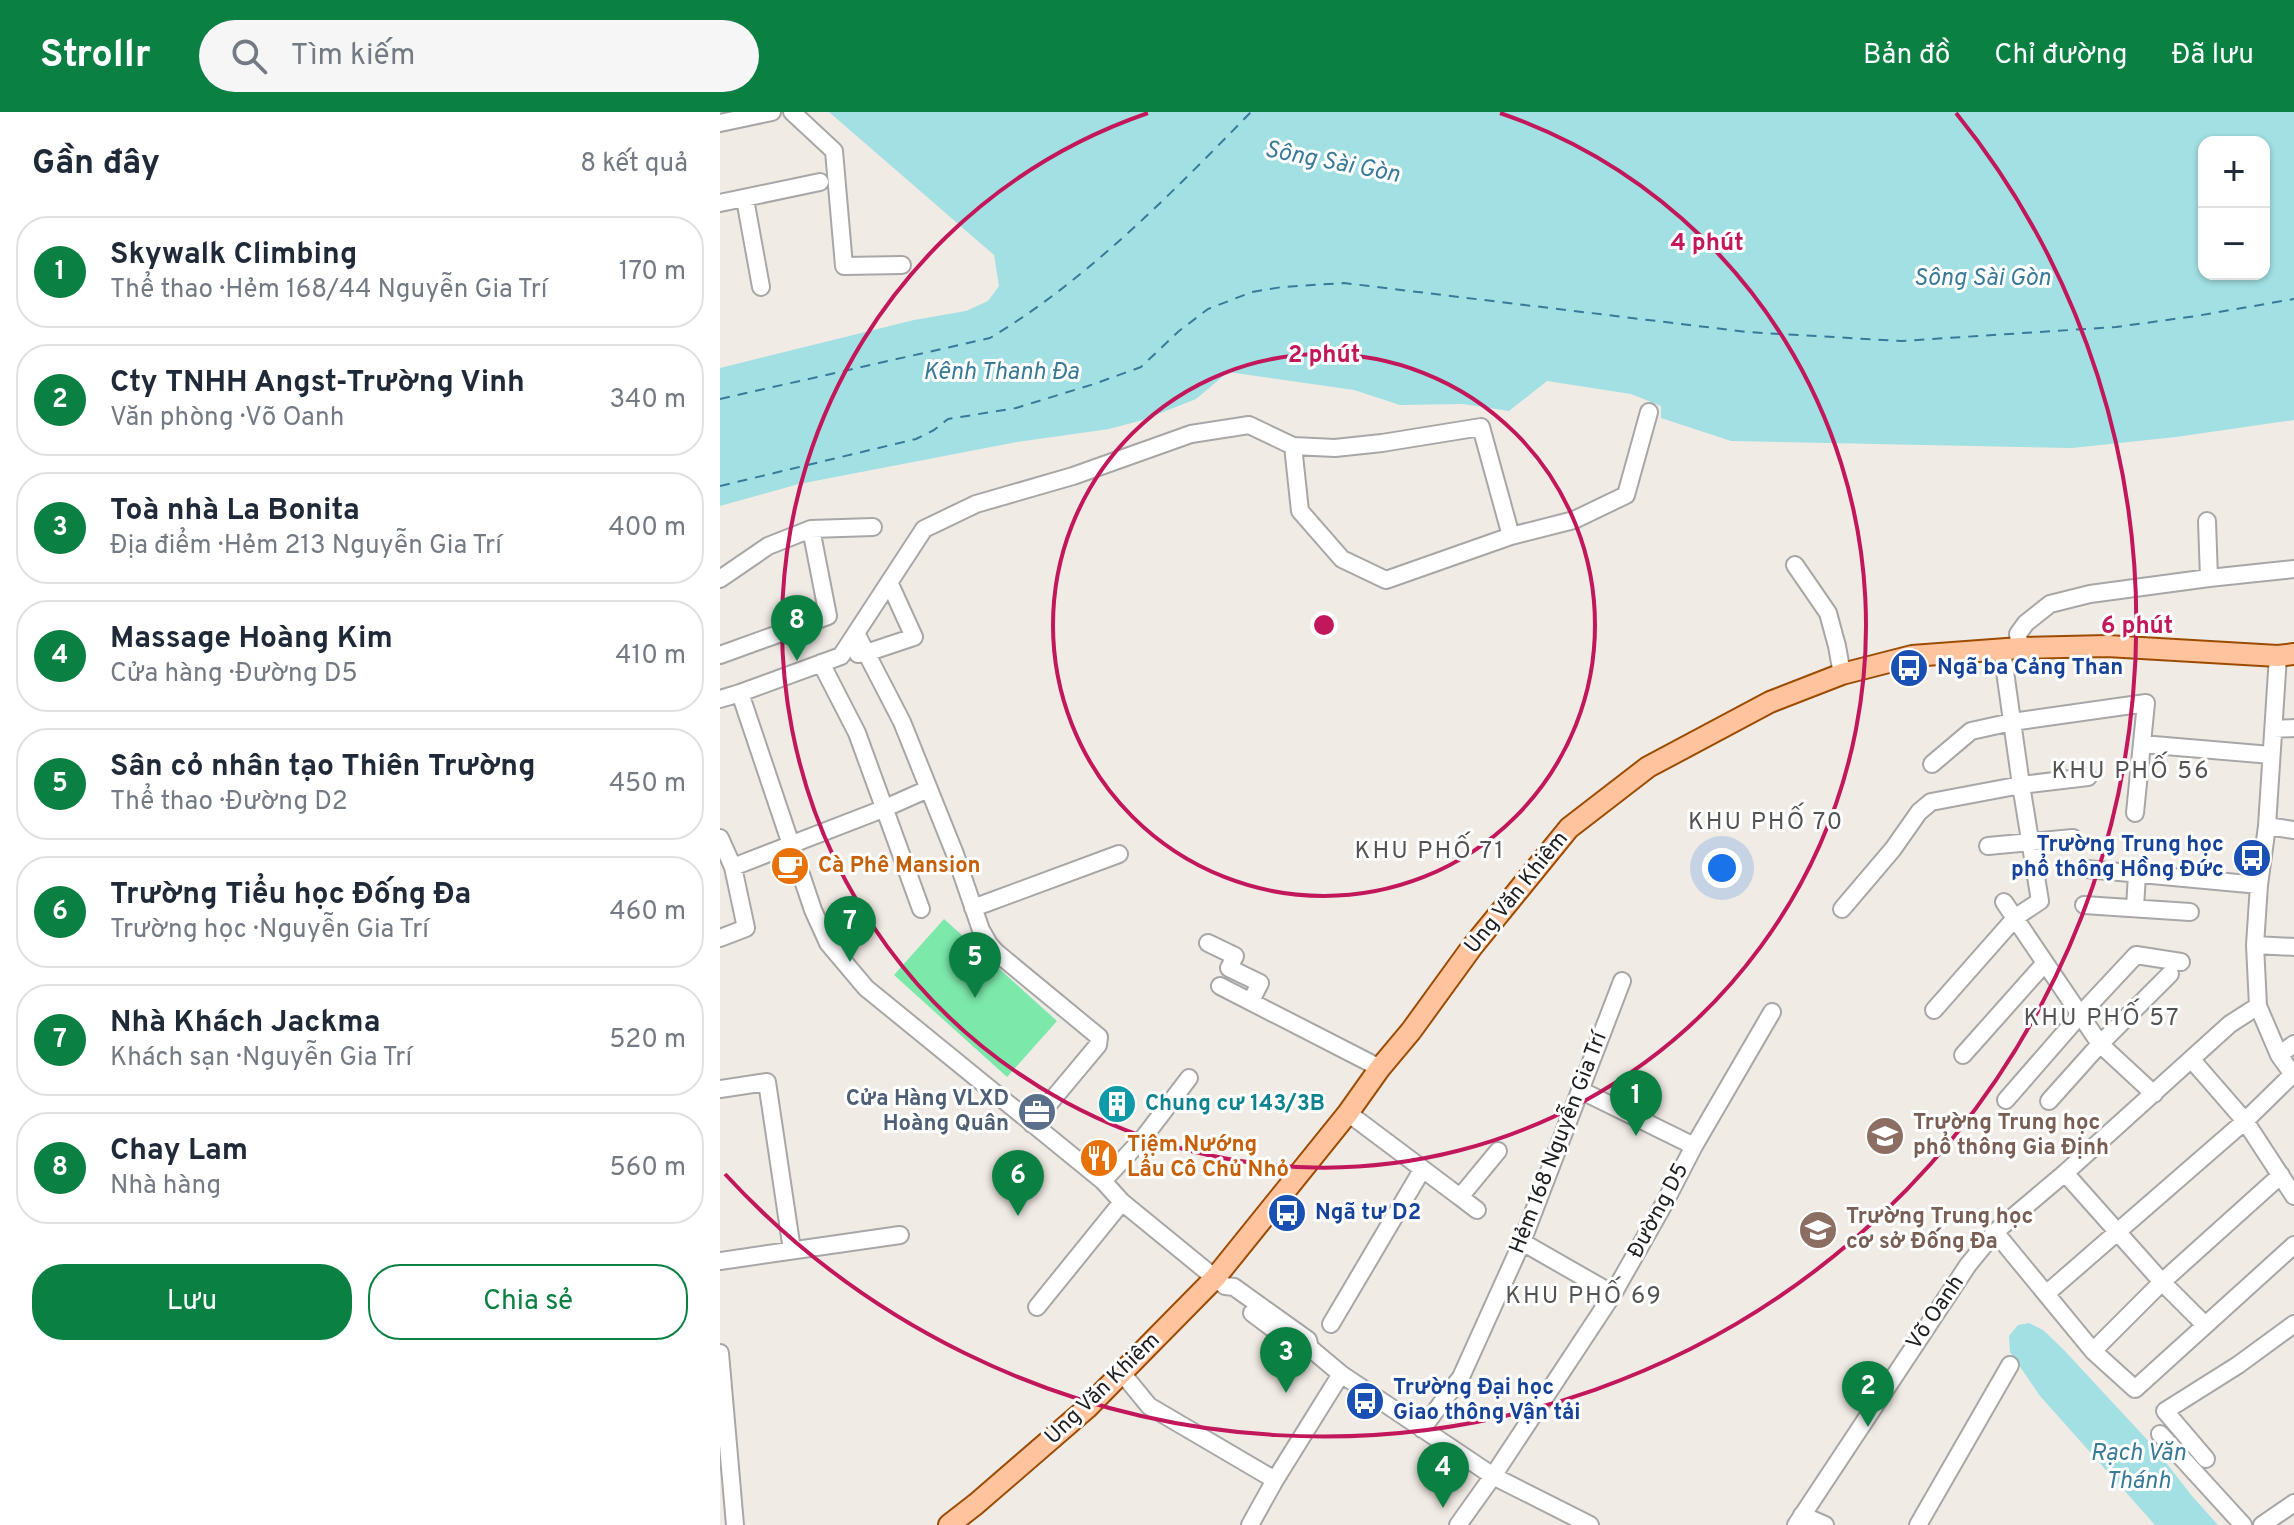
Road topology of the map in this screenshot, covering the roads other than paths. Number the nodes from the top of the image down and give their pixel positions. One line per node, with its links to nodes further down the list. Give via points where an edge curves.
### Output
1 (772, 112): 3 (street)
2 (792, 112): 7 (street, via 834,151 844,266)
3 (723, 119)
4 (820, 182): 5 (street)
5 (745, 199): 6 (street); 8 (street)
6 (720, 203)
7 (902, 265)
8 (761, 287)
9 (1649, 412): 14 (street, via 1626,495 1574,520)
10 (1293, 446): 14 (street, via 1367,445 1481,427); 14 (street, via 1300,511 1342,559 1386,580); 19 (street, via 1249,425 1191,434 976,504 924,529)
11 (2207, 521): 17 (street)
12 (873, 527): 13 (street)
13 (811, 529): 18 (street, via 768,546); 23 (street, via 828,616)
14 (1511, 536)
15 (1795, 565): 27 (street, via 1828,613)
16 (2294, 569): 17 (street)
17 (2209, 578): 21 (street, via 2050,604 2026,623)
18 (720, 579)
19 (889, 582): 20 (street); 22 (street, via 914,637)
20 (856, 633): 22 (street); 25 (street)
21 (2011, 649): 24 (main road, Ung Văn Khiêm, via 2107,646); 27 (main road, Ung Văn Khiêm, via 1912,656); 30 (street)
22 (866, 653): 25 (street); 38 (street, via 902,722)
23 (720, 655)
24 (2286, 655): 32 (street)
25 (841, 656): 26 (street)
26 (821, 663): 28 (street); 39 (street, via 857,733)
27 (1842, 674): 78 (main road, Ung Văn Khiêm, via 1770,702 1648,767 1569,828)
28 (740, 693): 29 (street); 46 (street)
29 (720, 699)
30 (2012, 722): 33 (street, via 2146,703); 35 (street, via 1971,731); 37 (street)
31 (2294, 728): 32 (street)
32 (2274, 729): 34 (street)
33 (2142, 744): 34 (street); 40 (street)
34 (2271, 755): 41 (street)
35 (1932, 764)
36 (2088, 777): 37 (street)
37 (2021, 785): 45 (street); 58 (street, via 1935,800 1919,812)
38 (928, 789): 39 (street); 55 (street)
39 (883, 809): 46 (street); 57 (street)
40 (2135, 813)
41 (2267, 826): 42 (street); 52 (street)
42 (2294, 830)
43 (720, 838): 49 (street)
44 (2073, 838): 45 (street)
45 (2030, 842): 47 (street); 60 (street, via 2040,901)
46 (793, 845): 49 (street); 88 (street, via 828,943 866,988)
47 (1988, 846)
48 (1119, 854): 55 (street)
49 (733, 867): 61 (street, via 746,928)
50 (2087, 869): 51 (street)
51 (2137, 874): 52 (street); 56 (street)
52 (2259, 885): 63 (street)
53 (2004, 902): 60 (street)
54 (2084, 905): 56 (street)
55 (973, 908): 88 (street, via 989,944 1099,1037 1098,1045)
56 (2135, 908): 59 (street)
57 (921, 909)
58 (1842, 909)
59 (2190, 912)
60 (2016, 917): 65 (street); 70 (street)
61 (720, 938)
62 (1208, 943): 68 (street, via 1235,956 1229,968 1260,983)
63 (2255, 945): 64 (street); 69 (street)
64 (2294, 947)
65 (2045, 963): 72 (street); 75 (street)
66 (1622, 981): 82 (street, Hẻm 168 Nguyễn Gia Trí)
67 (1220, 986): 68 (street)
68 (1251, 1001): 78 (street)
69 (2258, 1006): 76 (street); 77 (street, Võ Oanh)
70 (1934, 1010)
71 (1772, 1012): 89 (street, Đường D5)
72 (2080, 1015): 73 (street); 73 (street, via 2136,955 2176,968); 84 (street)
73 (2100, 1044): 83 (street); 85 (street)
74 (2294, 1044): 76 (street)
75 (1963, 1055)
76 (2279, 1055): 79 (street)
77 (2192, 1060): 83 (street, Võ Oanh); 87 (street)
78 (1380, 1068): 86 (main road, Ung Văn Khiêm)
79 (2293, 1075): 87 (street)
80 (1189, 1078): 94 (street)
81 (720, 1089): 104 (street, via 767,1082)
82 (1580, 1090): 89 (street); 102 (street, Hẻm 168 Nguyễn Gia Trí)
83 (2154, 1094): 92 (street, Võ Oanh)
84 (2006, 1100)
85 (2049, 1101)
86 (1348, 1113): 91 (street); 106 (main road, Ung Văn Khiêm)
87 (2245, 1121): 93 (street); 100 (street)
88 (1032, 1124): 94 (street)
89 (1694, 1146): 108 (street, Đường D5)
90 (1498, 1151): 96 (street)
91 (1422, 1170): 96 (street); 111 (street)
92 (2065, 1173): 99 (street, Võ Oanh); 100 (street)
93 (2281, 1175): 95 (street); 107 (street)
94 (1103, 1181): 97 (street)
95 (2294, 1196)
96 (1460, 1197): 98 (street)
97 (1122, 1202): 106 (street); 110 (street)
98 (1477, 1210)
99 (1995, 1232): 109 (street); 126 (street, Võ Oanh)
100 (2118, 1232): 107 (street); 109 (street)
101 (900, 1235): 104 (street)
102 (1522, 1242): 108 (street); 119 (street, Hẻm 168 Nguyễn Gia Trí, via 1461,1377)
103 (2294, 1245): 113 (street)
104 (792, 1250): 105 (street)
105 (720, 1261)
106 (1220, 1282): 117 (main road, Ung Văn Khiêm); 118 (street, via 1228,1295)
107 (2162, 1282): 113 (street); 114 (street)
108 (1613, 1294): 122 (street, Đường D5)
109 (2046, 1294): 114 (street)
110 (1037, 1307)
111 (1331, 1324)
112 (2294, 1324): 121 (street, via 2165,1411)
113 (2205, 1325): 114 (street, via 2135,1389)
114 (2093, 1351)
115 (720, 1353): 127 (street)
116 (2010, 1365): 133 (street)
117 (1122, 1373): 123 (street, via 1149,1406); 128 (main road, Ung Văn Khiêm)
118 (1341, 1374): 119 (street); 123 (street)
119 (1422, 1429): 122 (street)
120 (2160, 1434): 134 (street)
121 (2206, 1459)
122 (1493, 1476): 125 (street); 130 (street, Đường D5)
123 (1275, 1480): 129 (street)
124 (2294, 1503): 135 (street)
125 (1568, 1520): 131 (street)
126 (1799, 1520): 132 (street)
127 (735, 1525)
128 (949, 1525)
129 (1250, 1525)
130 (1458, 1525)
131 (1590, 1525)
132 (1825, 1525)
133 (1918, 1525)
134 (2243, 1525)
135 (2262, 1525)

